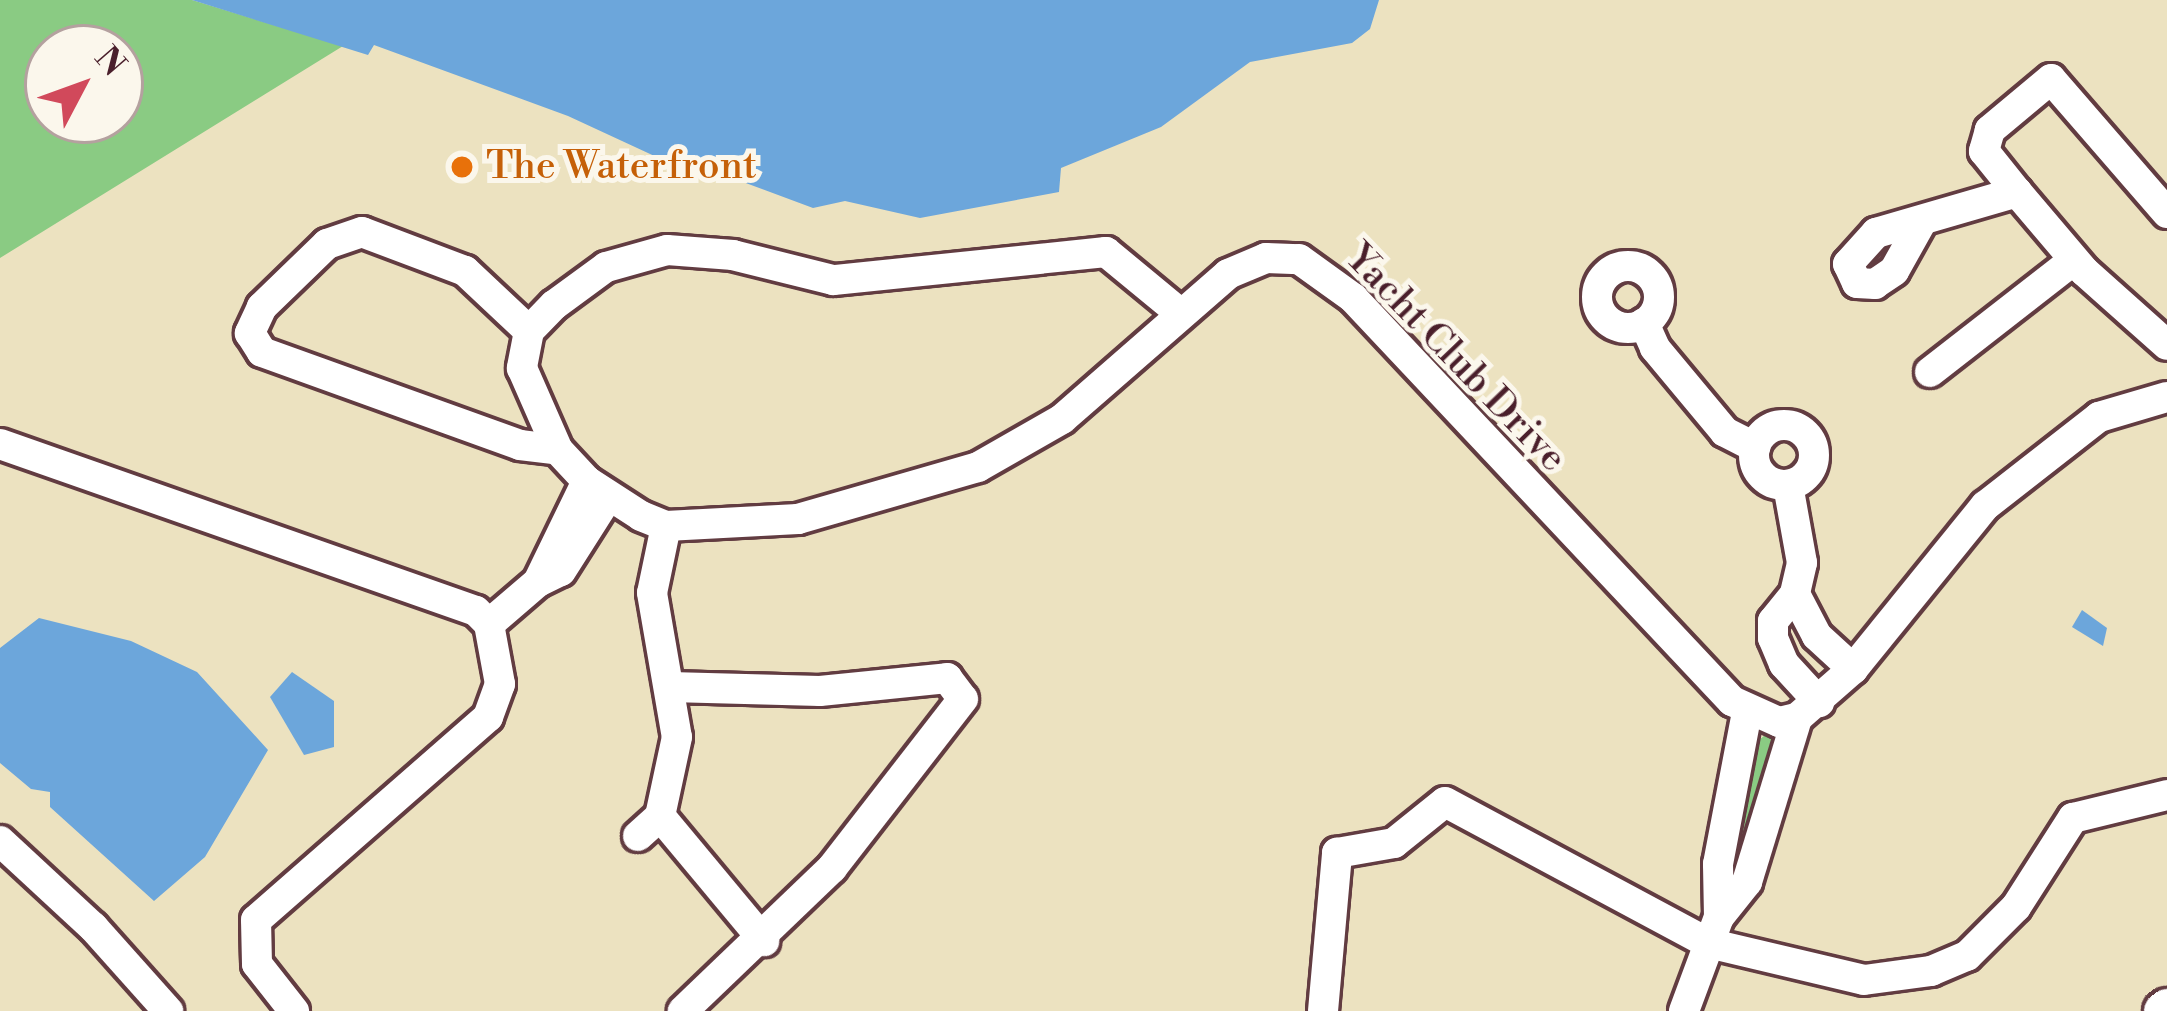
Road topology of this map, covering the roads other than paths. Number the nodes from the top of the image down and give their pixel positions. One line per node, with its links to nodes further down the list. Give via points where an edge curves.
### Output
1 (2017, 191): 2 (street, via 1984,151 1990,130 2050,79); 3 (street); 4 (street)
2 (2167, 213)
3 (1922, 221)
4 (2074, 260): 8 (street); 9 (street)
5 (1180, 314): 7 (street, via 1106,252 833,280 733,255 667,250 605,267); 16 (street, Yacht Club Drive, via 1062,419 978,467 798,519); 22 (street, Yacht Club Drive, via 1254,261 1299,259 1318,270)
6 (1644, 323): 12 (street, via 1725,432)
7 (529, 332): 13 (street, Yacht Club Drive, via 522,368); 13 (street, via 465,271 362,232 327,244 262,307 250,333 262,352 520,445)
8 (2167, 345)
9 (1930, 372)
10 (2167, 397): 19 (street, via 2099,416 1985,506)
11 (0, 444): 18 (street, via 476,611)
12 (1755, 447): 14 (street, via 1762,475); 14 (street, via 1774,427 1803,432 1814,458 1806,476)
13 (558, 450): 15 (street, Yacht Club Drive)
14 (1788, 485): 17 (street, via 1804,538)
15 (597, 489): 16 (street, Yacht Club Drive); 18 (street, via 561,571)
16 (667, 526): 20 (street, via 652,593)
17 (1795, 593): 19 (street, via 1817,636); 21 (street, via 1777,613 1773,638)
18 (489, 624): 28 (street, via 500,684 488,717 256,920 257,964)
19 (1853, 669): 21 (street)
20 (670, 688): 26 (street, via 677,737 649,826); 26 (street, via 820,691 947,678 963,699 939,739)
21 (1808, 710): 22 (street); 25 (street, via 1748,882)
22 (1747, 712): 25 (street)
23 (2167, 795): 25 (street, via 2074,818 1991,938 1930,971 1864,980)
24 (0, 841): 27 (street)
25 (1713, 930): 30 (street, via 1445,802 1394,843 1337,853); 31 (street)
26 (764, 941): 29 (street)
27 (168, 1011)
28 (294, 1011)
29 (683, 1011)
30 (1323, 1011)
31 (1684, 1011)

